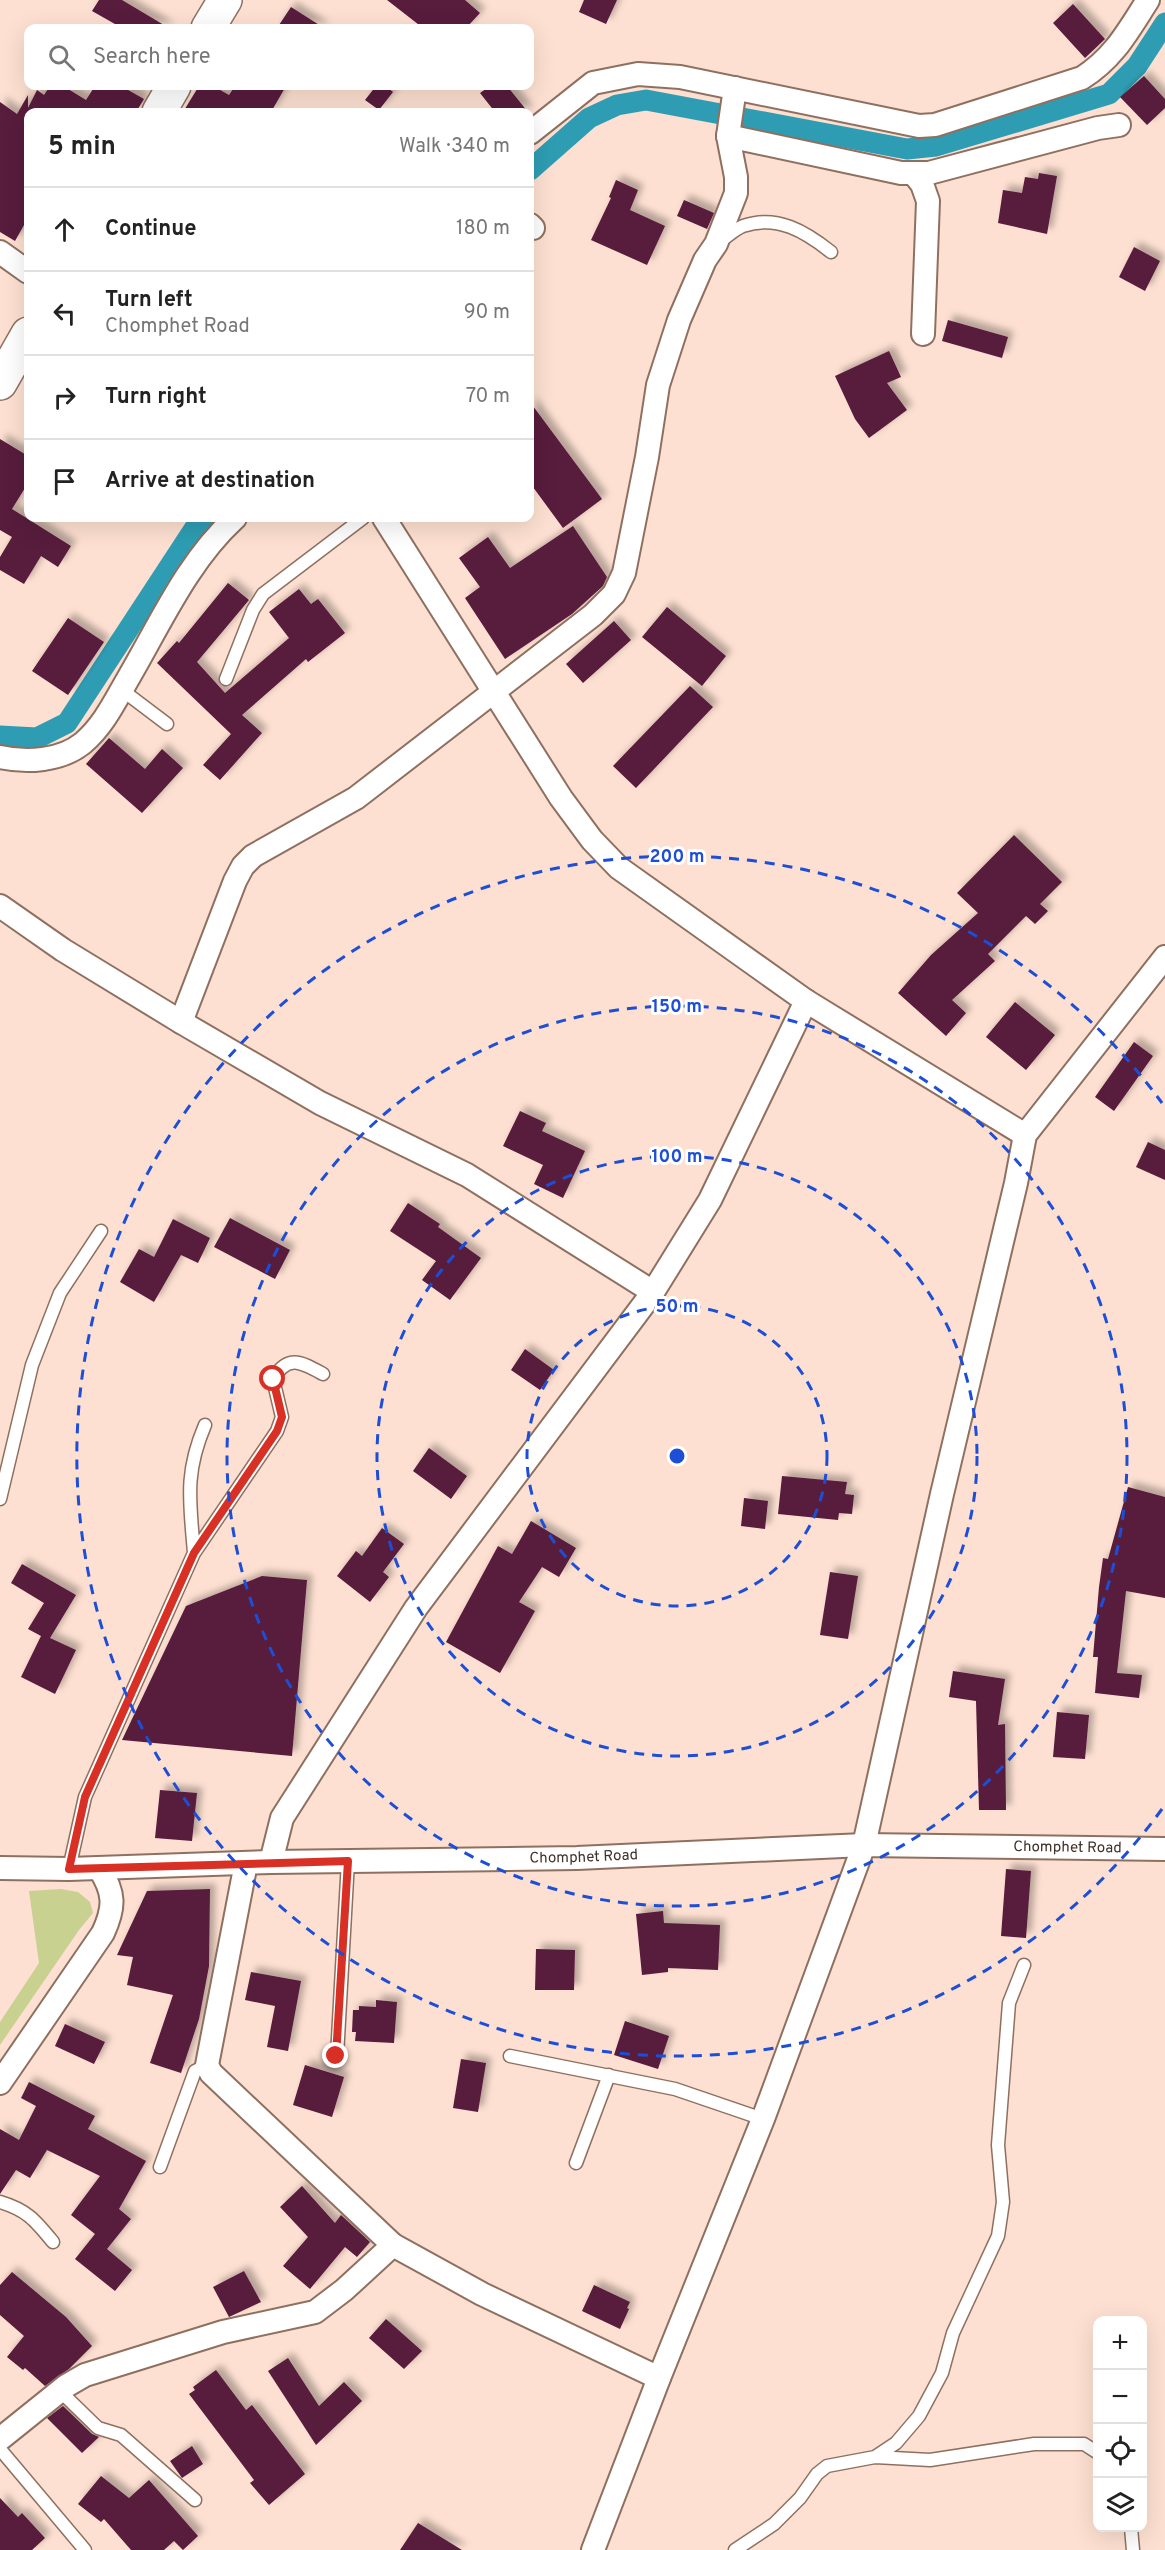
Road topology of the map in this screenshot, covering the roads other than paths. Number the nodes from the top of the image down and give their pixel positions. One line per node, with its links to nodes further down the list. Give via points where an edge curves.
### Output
1 (225, 0): 3 (street)
2 (1148, 0): 4 (street, via 1115,52 1082,78 935,125 919,126)
3 (210, 24)
4 (735, 88): 8 (street, via 680,77 638,74 593,83); 9 (street)
5 (172, 90): 6 (street)
6 (161, 108)
7 (1119, 125): 10 (street, via 929,173)
8 (534, 130)
9 (728, 136): 10 (street); 11 (street, via 736,193)
10 (913, 173): 15 (street, via 928,201)
11 (716, 244): 13 (lane, via 743,226 775,222 807,233); 23 (street, via 705,260 680,320 658,385 624,573 614,594)
12 (0, 252): 14 (street)
13 (831, 252)
14 (24, 269)
15 (923, 333)
16 (24, 341): 17 (street)
17 (0, 383)
18 (230, 522): 22 (street, via 195,564)
19 (358, 522): 21 (lane, via 263,594)
20 (387, 522): 23 (street)
21 (226, 679)
22 (122, 690): 24 (lane); 25 (street, via 104,721 82,744 61,757)
23 (496, 692): 28 (street, via 561,798 619,868); 29 (street, via 356,798 266,848 243,866)
24 (167, 724)
25 (0, 757)
26 (0, 906): 29 (street, via 63,950)
27 (1165, 957): 30 (street)
28 (806, 1001): 30 (street); 32 (street, via 710,1200)
29 (181, 1022): 32 (street, via 320,1103 467,1175)
30 (1025, 1135): 37 (street)
31 (101, 1231): 35 (lane, via 60,1293 32,1365)
32 (653, 1292): 40 (street, via 416,1608 282,1818)
33 (323, 1374): 36 (lane, via 303,1363 287,1363 280,1368 273,1379 282,1417 277,1431)
34 (205, 1425): 36 (lane, via 195,1449 189,1482)
35 (0, 1499)
36 (194, 1553): 44 (lane, via 85,1797)
37 (864, 1845): 38 (street, Chomphet Road); 39 (street, Chomphet Road, via 577,1858); 51 (street)
38 (1165, 1849)
39 (348, 1861): 40 (street, Chomphet Road); 46 (lane)
40 (271, 1862): 41 (street, Chomphet Road)
41 (246, 1863): 43 (street, Chomphet Road); 48 (street)
42 (0, 1868): 44 (street, Chomphet Road)
43 (99, 1868): 44 (street, Chomphet Road); 50 (street, via 109,1883 112,1901 103,1933)
44 (69, 1869)
45 (1024, 1965): 62 (lane, via 1009,2003 998,2145 1003,2202 998,2236 953,2333 942,2373 919,2416 896,2443)
46 (336, 2056)
47 (510, 2056): 49 (lane)
48 (207, 2065): 53 (lane, via 195,2071); 56 (street)
49 (609, 2075): 51 (lane, via 675,2089); 52 (lane)
50 (0, 2083)
51 (763, 2119): 57 (street)
52 (576, 2163)
53 (160, 2166)
54 (0, 2202): 55 (lane, via 22,2209)
55 (53, 2242)
56 (393, 2245): 57 (street, via 482,2294); 58 (street, via 315,2312 223,2332 85,2375)
57 (659, 2378): 66 (street)
58 (60, 2391): 59 (street); 63 (lane, via 98,2428 121,2435)
59 (0, 2439)
60 (0, 2449): 65 (lane)
61 (1093, 2450): 62 (lane, via 1084,2444 1034,2444 930,2460)
62 (874, 2457): 67 (lane, via 827,2466 774,2524)
63 (195, 2500)
64 (1131, 2532): 68 (lane)
65 (85, 2550)
66 (593, 2550)
67 (735, 2550)
68 (1133, 2550)

